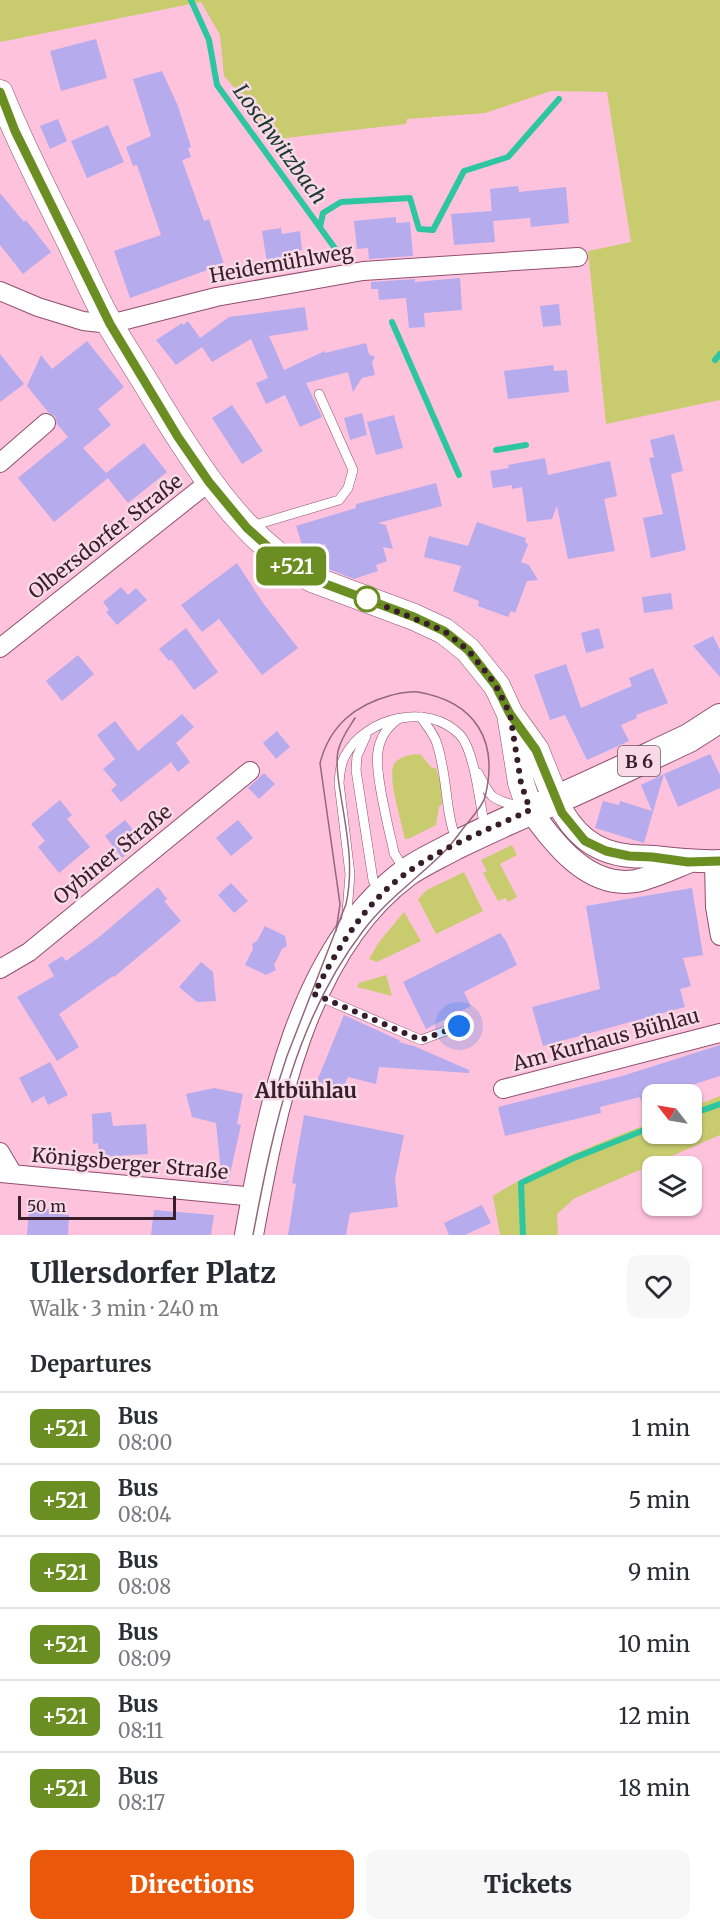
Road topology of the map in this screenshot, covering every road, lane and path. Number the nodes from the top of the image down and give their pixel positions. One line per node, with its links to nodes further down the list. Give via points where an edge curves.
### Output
1 (0, 93): 4 (main road)
2 (578, 257): 4 (street, Heidemühlweg, via 363,271 216,297)
3 (0, 291): 4 (street, Heidemühlweg, via 83,321)
4 (110, 324): 8 (main road)
5 (319, 394): 9 (lane, via 353,471 348,488 339,500)
6 (46, 423): 7 (street)
7 (0, 463)
8 (209, 482): 9 (main road); 10 (street, Olbersdorfer Straße)
9 (247, 528): 17 (main road, via 285,562 312,579 414,617 453,636 468,650 536,750)
10 (0, 648)
11 (421, 717): 13 (lane); 15 (lane, via 447,724 460,735); 19 (lane, via 436,739 450,821)
12 (720, 718): 17 (main road, B 6, via 689,738)
13 (399, 719): 14 (lane); 21 (lane, via 379,743 377,767 394,853)
14 (372, 730): 22 (lane, via 361,745 356,770 373,880); 24 (lane, via 352,746 340,768 350,874)
15 (473, 766): 17 (lane, via 491,797); 18 (lane)
16 (250, 771): 25 (street, Oybiner Straße, via 29,952)
17 (543, 805): 18 (main road, B 6); 20 (street, via 562,813 585,841 606,851 653,866)
18 (486, 831): 19 (main road, B 6)
19 (458, 844): 21 (main road, B 6)
20 (717, 861): 23 (street, via 715,907)
21 (406, 873): 22 (main road, B 6)
22 (382, 895): 24 (main road, B 6)
23 (720, 936)
24 (345, 940): 26 (main road, B 6)
25 (0, 969)
26 (314, 994): 27 (lane, via 421,1040); 32 (main road, B 6, via 276,1103)
27 (459, 1026)
28 (720, 1033): 29 (street, Am Kurhaus Bühlau)
29 (503, 1089)
30 (0, 1152): 31 (street)
31 (7, 1174): 32 (street, Königsberger Straße)
32 (256, 1197): 33 (main road, B 6)
33 (249, 1235)

